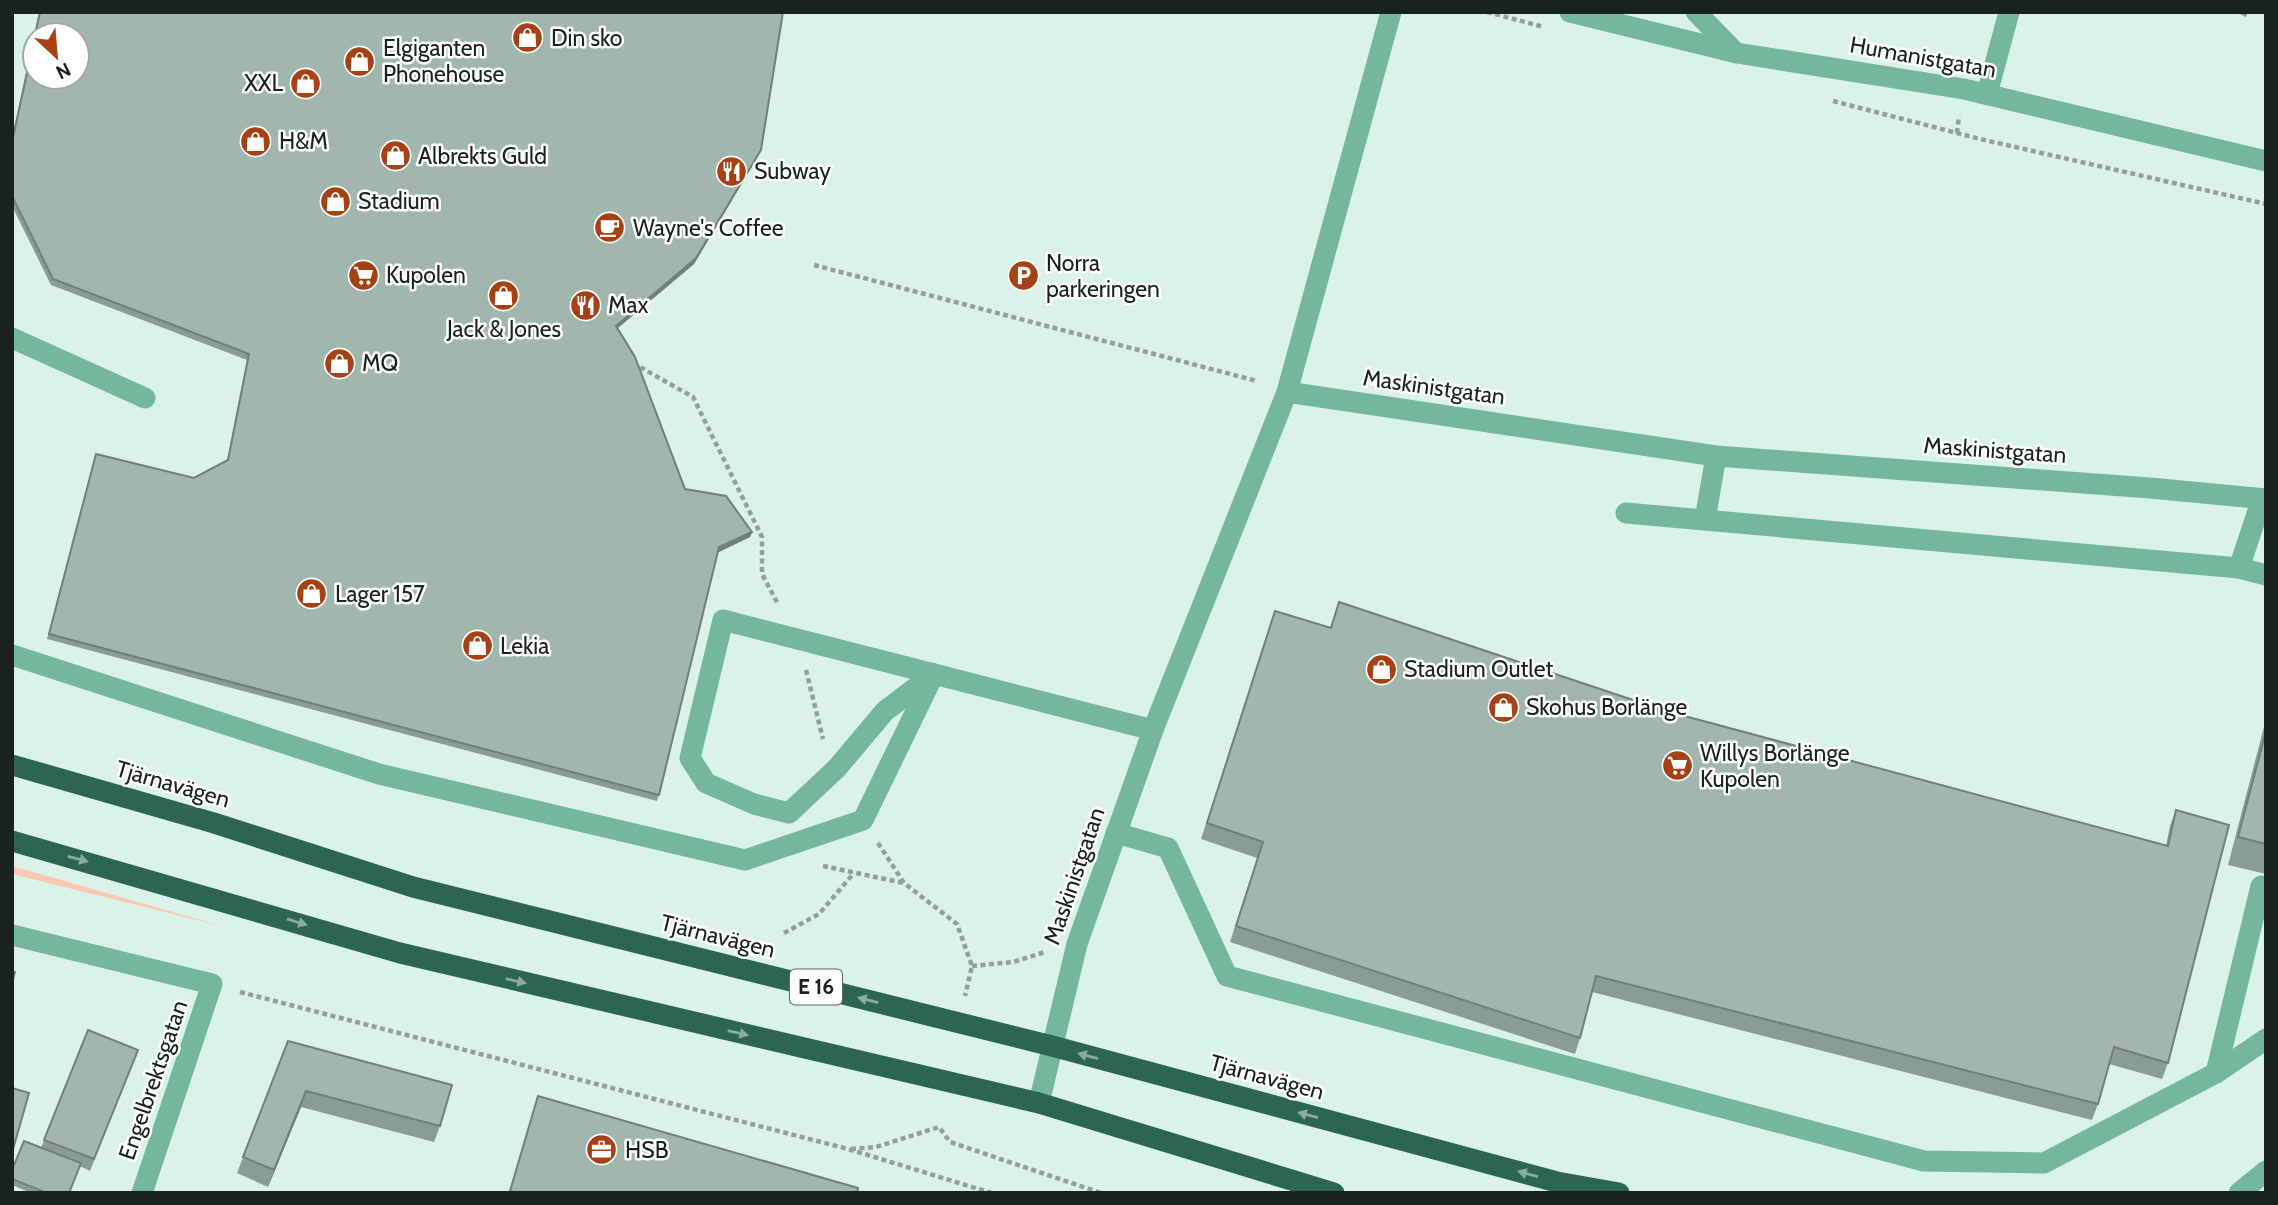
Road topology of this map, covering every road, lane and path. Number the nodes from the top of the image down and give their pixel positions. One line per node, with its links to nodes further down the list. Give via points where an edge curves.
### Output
1 (1391, 12): 16 (street)
2 (1487, 12): 6 (path)
3 (1570, 12): 7 (street, Humanistgatan)
4 (1696, 12): 7 (street)
5 (2009, 12): 8 (street)
6 (1554, 29)
7 (1737, 53): 8 (street, Humanistgatan)
8 (1987, 94): 10 (street, Humanistgatan)
9 (1822, 98): 11 (path)
10 (2266, 161)
11 (2266, 204)
12 (814, 265): 15 (path)
13 (12, 338): 17 (street)
14 (633, 363): 24 (path, via 693,397 762,537 762,574)
15 (1257, 381)
16 (1287, 392): 18 (street, Maskinistgatan); 27 (street, Maskinistgatan)
17 (145, 397)
18 (1716, 456): 19 (street, Maskinistgatan); 21 (street)
19 (2264, 499): 22 (street)
20 (1626, 513): 21 (street)
21 (1705, 520): 22 (street)
22 (2239, 568): 23 (street)
23 (2266, 575)
24 (799, 641): 26 (street); 26 (street, via 723,620 690,758 706,783 789,813 838,768 885,711)
25 (12, 656): 31 (street, via 379,775 745,860)
26 (933, 674): 27 (street); 31 (street, via 863,820)
27 (1153, 730): 29 (street, Maskinistgatan)
28 (12, 765): 41 (highway, Tjärnavägen / E 16, one-way to 28, via 413,887)
29 (1116, 833): 41 (street, Maskinistgatan, via 1077,944); 42 (street, via 1168,848 1227,976 1924,1161 2044,1163)
30 (12, 841): 43 (highway, one-way to 43, via 400,953)
31 (789, 845): 32 (path, via 801,862)
32 (854, 873): 33 (path); 35 (path, via 818,914)
33 (904, 883)
34 (2266, 887): 42 (street, via 2261,886)
35 (784, 933)
36 (12, 935): 39 (street)
37 (1013, 962): 38 (path)
38 (972, 965)
39 (212, 984): 44 (path); 47 (street, Engelbrektsgatan)
40 (2266, 1039): 42 (street)
41 (1052, 1046): 43 (street, Maskinistgatan); 51 (highway, Tjärnavägen / E 16, one-way to 41, via 1557,1182)
42 (2216, 1073)
43 (1039, 1103): 50 (highway)
44 (848, 1149): 46 (path); 49 (path, via 876,1147 939,1127 950,1142)
45 (2266, 1171): 52 (street)
46 (984, 1191): 48 (path)
47 (142, 1193)
48 (992, 1193)
49 (1101, 1193)
50 (1334, 1193)
51 (1619, 1193)
52 (2239, 1193)

